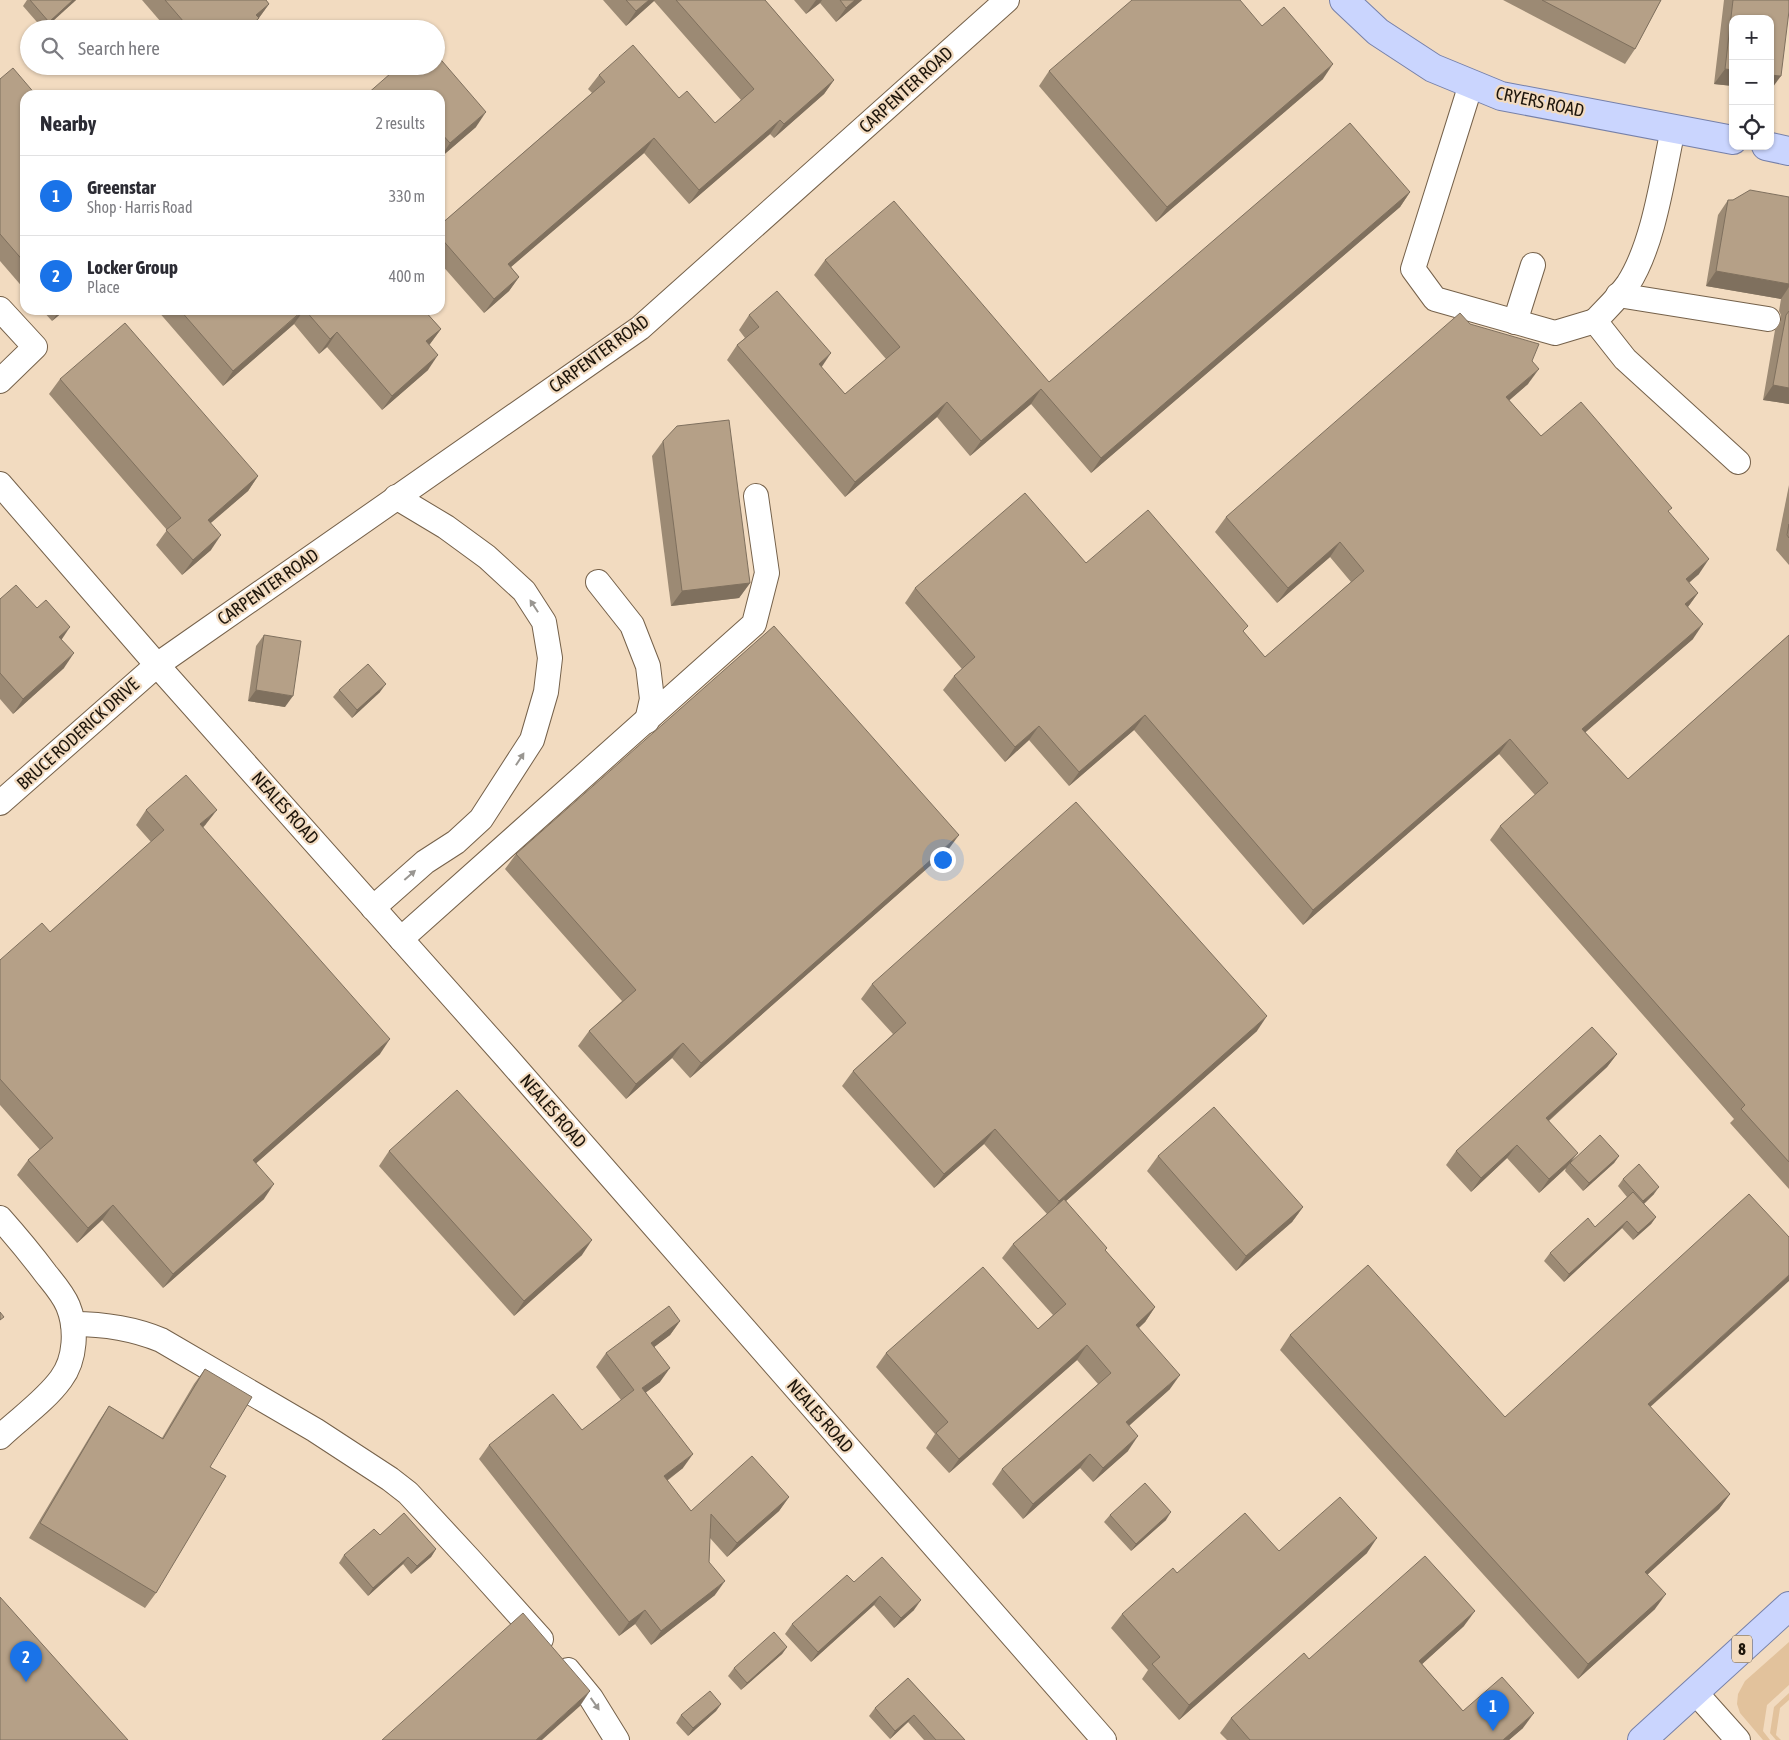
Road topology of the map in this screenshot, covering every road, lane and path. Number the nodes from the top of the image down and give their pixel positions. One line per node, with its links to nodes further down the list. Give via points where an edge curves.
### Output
1 (1007, 0): 18 (street, CARPENTER ROAD, via 640,328)
2 (1344, 0): 3 (main road, CRYERS ROAD, via 1378,32 1411,54 1433,68)
3 (1471, 84): 4 (main road, CRYERS ROAD, via 1501,96); 12 (street, via 1413,269 1435,300)
4 (1673, 129): 5 (main road, CRYERS ROAD); 9 (street, via 1650,233 1640,262 1628,285)
5 (1729, 139)
6 (1774, 148): 7 (main road)
7 (1789, 151)
8 (1533, 265): 12 (street)
9 (1618, 295): 11 (street); 13 (street)
10 (0, 309): 14 (street, via 35,346)
11 (1768, 319)
12 (1515, 322): 13 (street, via 1556,333)
13 (1595, 322): 15 (street, via 1625,359)
14 (0, 381)
15 (1738, 462)
16 (0, 484): 20 (street, NEALES ROAD)
17 (756, 496): 21 (street, via 768,573 754,624)
18 (396, 497): 20 (street, CARPENTER ROAD); 23 (street, one-way to 18, via 481,819 532,740 546,692 550,658 544,622 524,591 487,557 453,532)
19 (598, 582): 21 (street, via 632,626 648,666 652,699)
20 (157, 664): 22 (street, BRUCE RODERICK DRIVE); 23 (street, NEALES ROAD)
21 (647, 721): 24 (street)
22 (0, 803)
23 (373, 908): 24 (street, NEALES ROAD)
24 (401, 939): 31 (street, NEALES ROAD)
25 (0, 1218): 26 (street, via 56,1287 68,1305)
26 (73, 1324): 27 (street, via 70,1361 62,1378); 30 (street, one-way to 30, via 118,1326 161,1340 315,1430 402,1488 484,1574 591,1698)
27 (0, 1437)
28 (1789, 1606): 29 (main road, 8)
29 (1695, 1692): 32 (main road, 8); 33 (street)
30 (617, 1740)
31 (1104, 1740)
32 (1642, 1740)
33 (1738, 1740)

